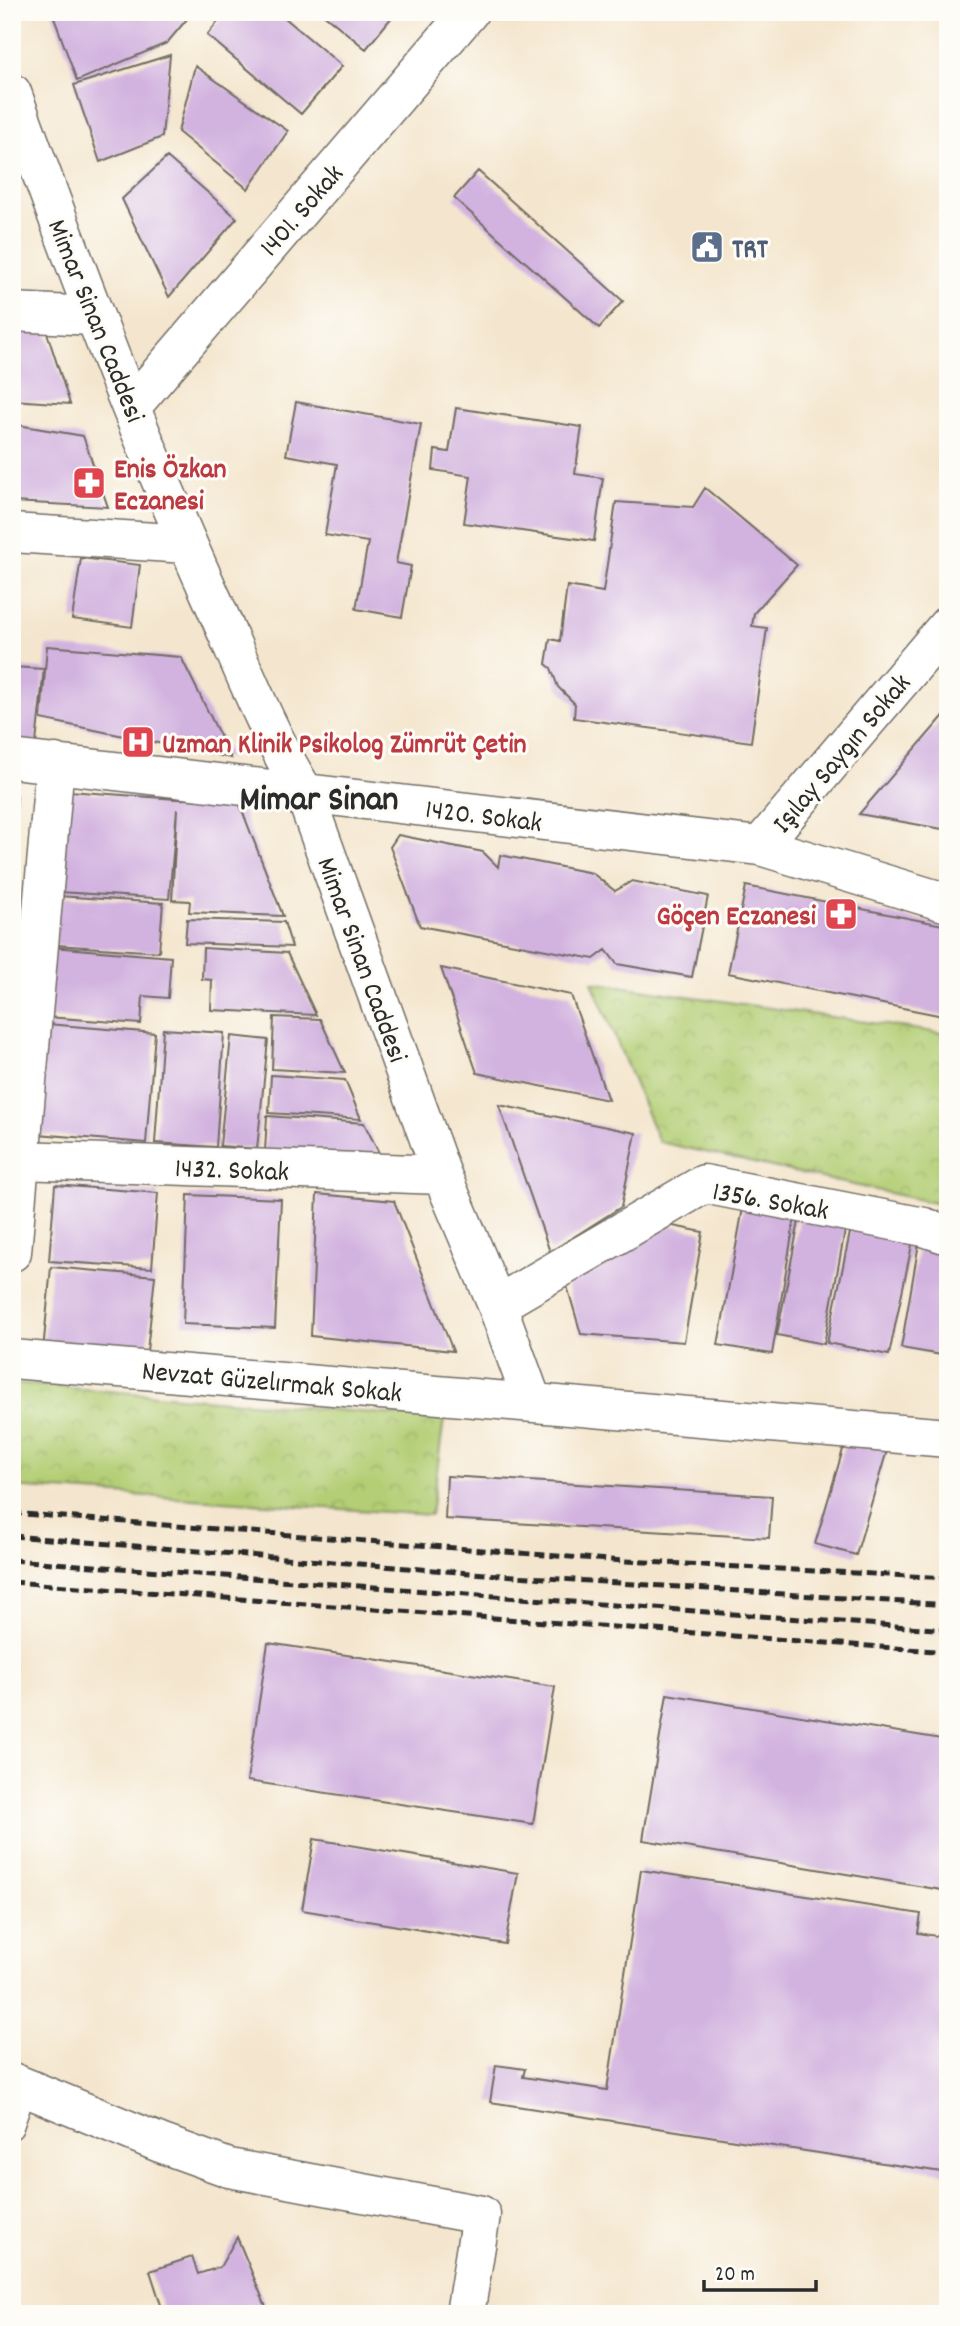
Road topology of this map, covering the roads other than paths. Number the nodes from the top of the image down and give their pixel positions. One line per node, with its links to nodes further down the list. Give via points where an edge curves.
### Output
1 (469, 12): 5 (street, 1401. Sokak)
2 (12, 93): 4 (street, Mimar Sinan Caddesi)
3 (12, 312): 4 (street)
4 (93, 316): 5 (street, Mimar Sinan Caddesi)
5 (132, 405): 7 (street, Mimar Sinan Caddesi)
6 (12, 533): 7 (street)
7 (187, 544): 11 (street, Mimar Sinan Caddesi, via 282,757)
8 (948, 625): 12 (street, Işılay Saygın Sokak)
9 (12, 759): 10 (street, 1420. Sokak)
10 (55, 764): 11 (street, 1420. Sokak); 14 (street)
11 (304, 792): 12 (street, 1420. Sokak); 15 (street, Mimar Sinan Caddesi)
12 (760, 846): 13 (street, 1420. Sokak)
13 (948, 903)
14 (21, 1160): 15 (street, 1432. Sokak); 17 (street)
15 (442, 1175): 18 (street, Mimar Sinan Caddesi)
16 (948, 1235): 18 (street, 1356. Sokak, via 704,1184)
17 (12, 1252)
18 (497, 1304): 20 (street, Mimar Sinan Caddesi)
19 (12, 1359): 20 (street, Nevzat Güzelırmak Sokak)
20 (531, 1401): 21 (street, Nevzat Güzelırmak Sokak)
21 (948, 1438)
22 (19, 2085): 23 (lane); 24 (street, via 229,2168 481,2215)
23 (12, 2128)
24 (465, 2314)

